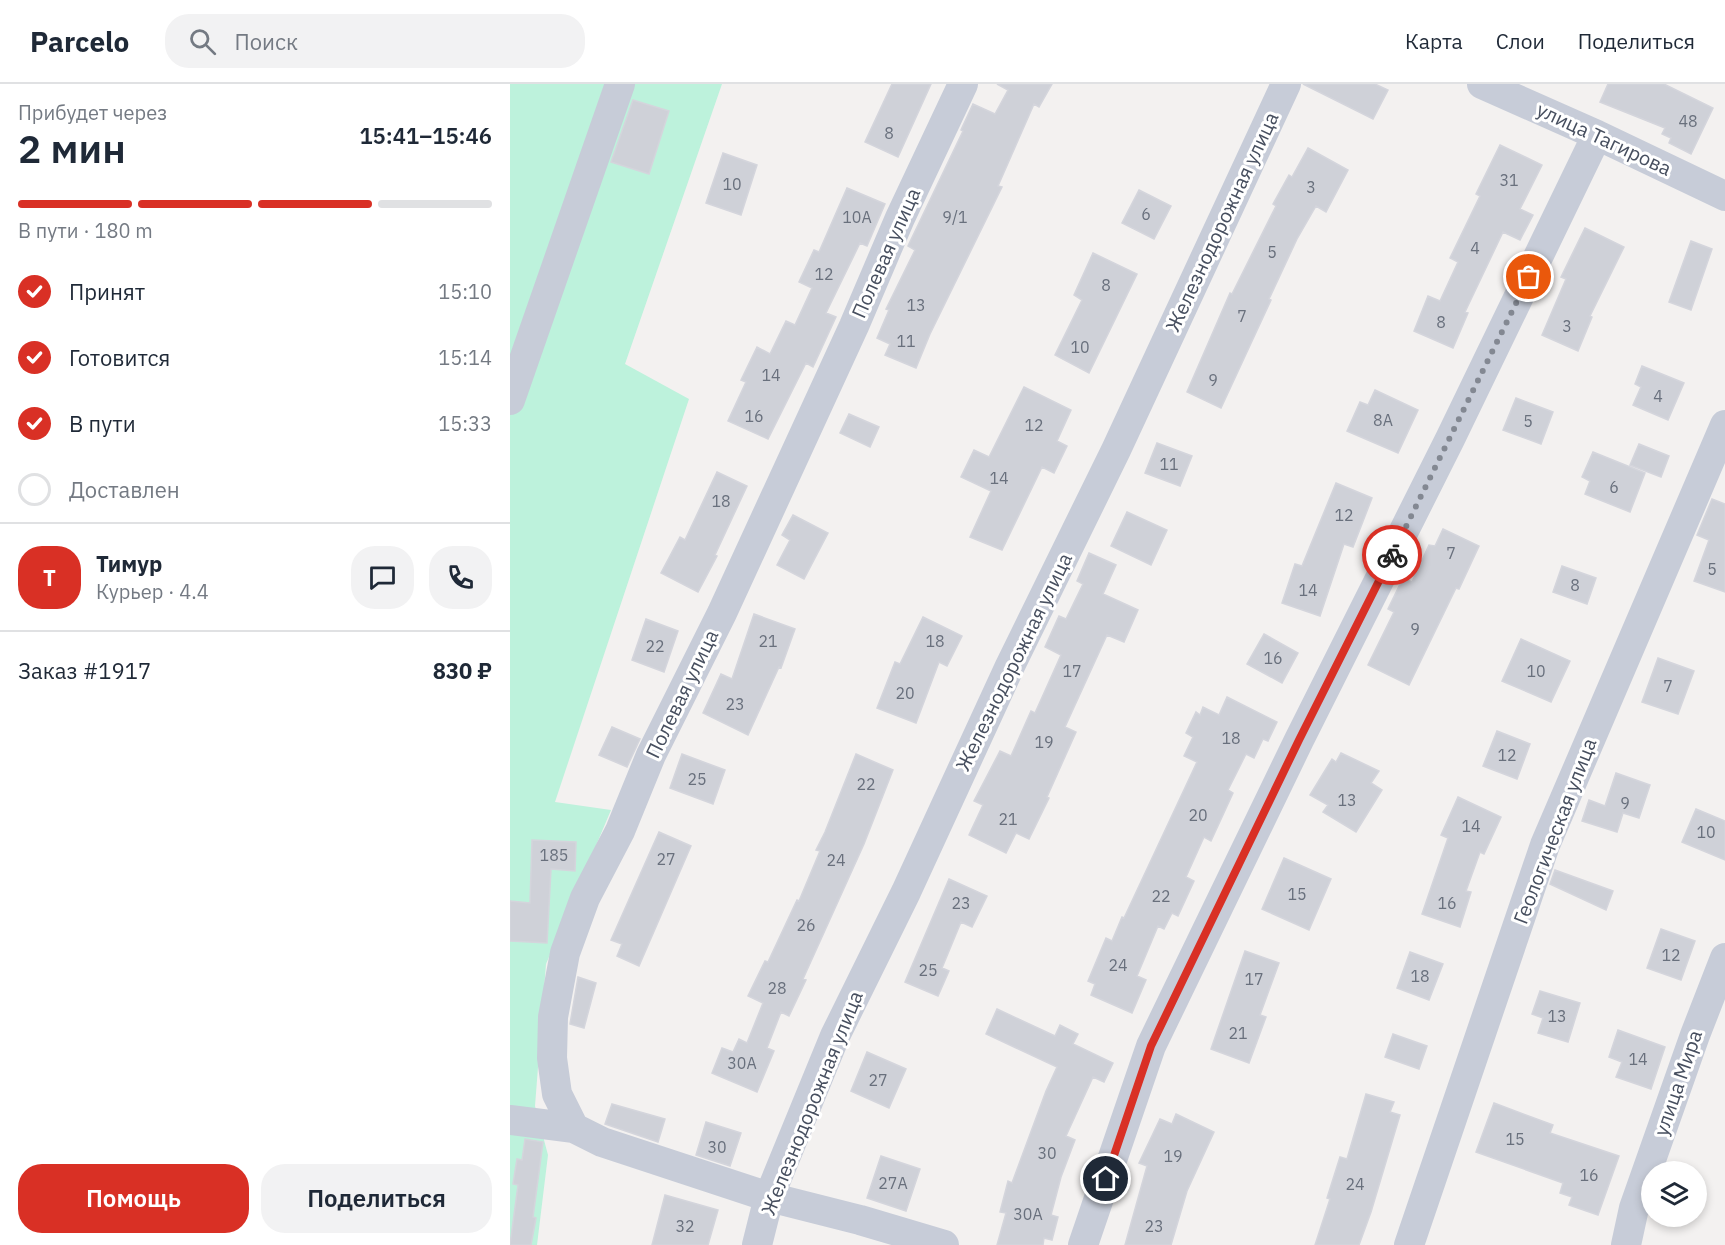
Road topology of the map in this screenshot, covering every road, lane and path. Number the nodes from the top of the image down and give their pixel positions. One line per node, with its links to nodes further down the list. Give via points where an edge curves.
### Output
1 (620, 84): 7 (street)
2 (963, 84): 11 (street, Полевая улица, via 581,909 565,953 553,1017 552,1058 557,1094)
3 (1286, 84): 12 (street, Железнодорожная улица, via 836,1036)
4 (1482, 84): 5 (street, улица Тагирова)
5 (1598, 135): 6 (street, улица Тагирова); 15 (street, via 1151,1046)
6 (1725, 196)
7 (510, 400)
8 (1725, 425): 16 (street, Геологическая улица, via 1545,845)
9 (1725, 958): 17 (street, улица Мира, via 1634,1208)
10 (510, 1120): 11 (street)
11 (574, 1128): 12 (street, via 602,1142)
12 (769, 1197): 13 (street, Железнодорожная улица); 14 (street)
13 (757, 1245)
14 (944, 1245)
15 (1083, 1245)
16 (1409, 1245)
17 (1626, 1245)

